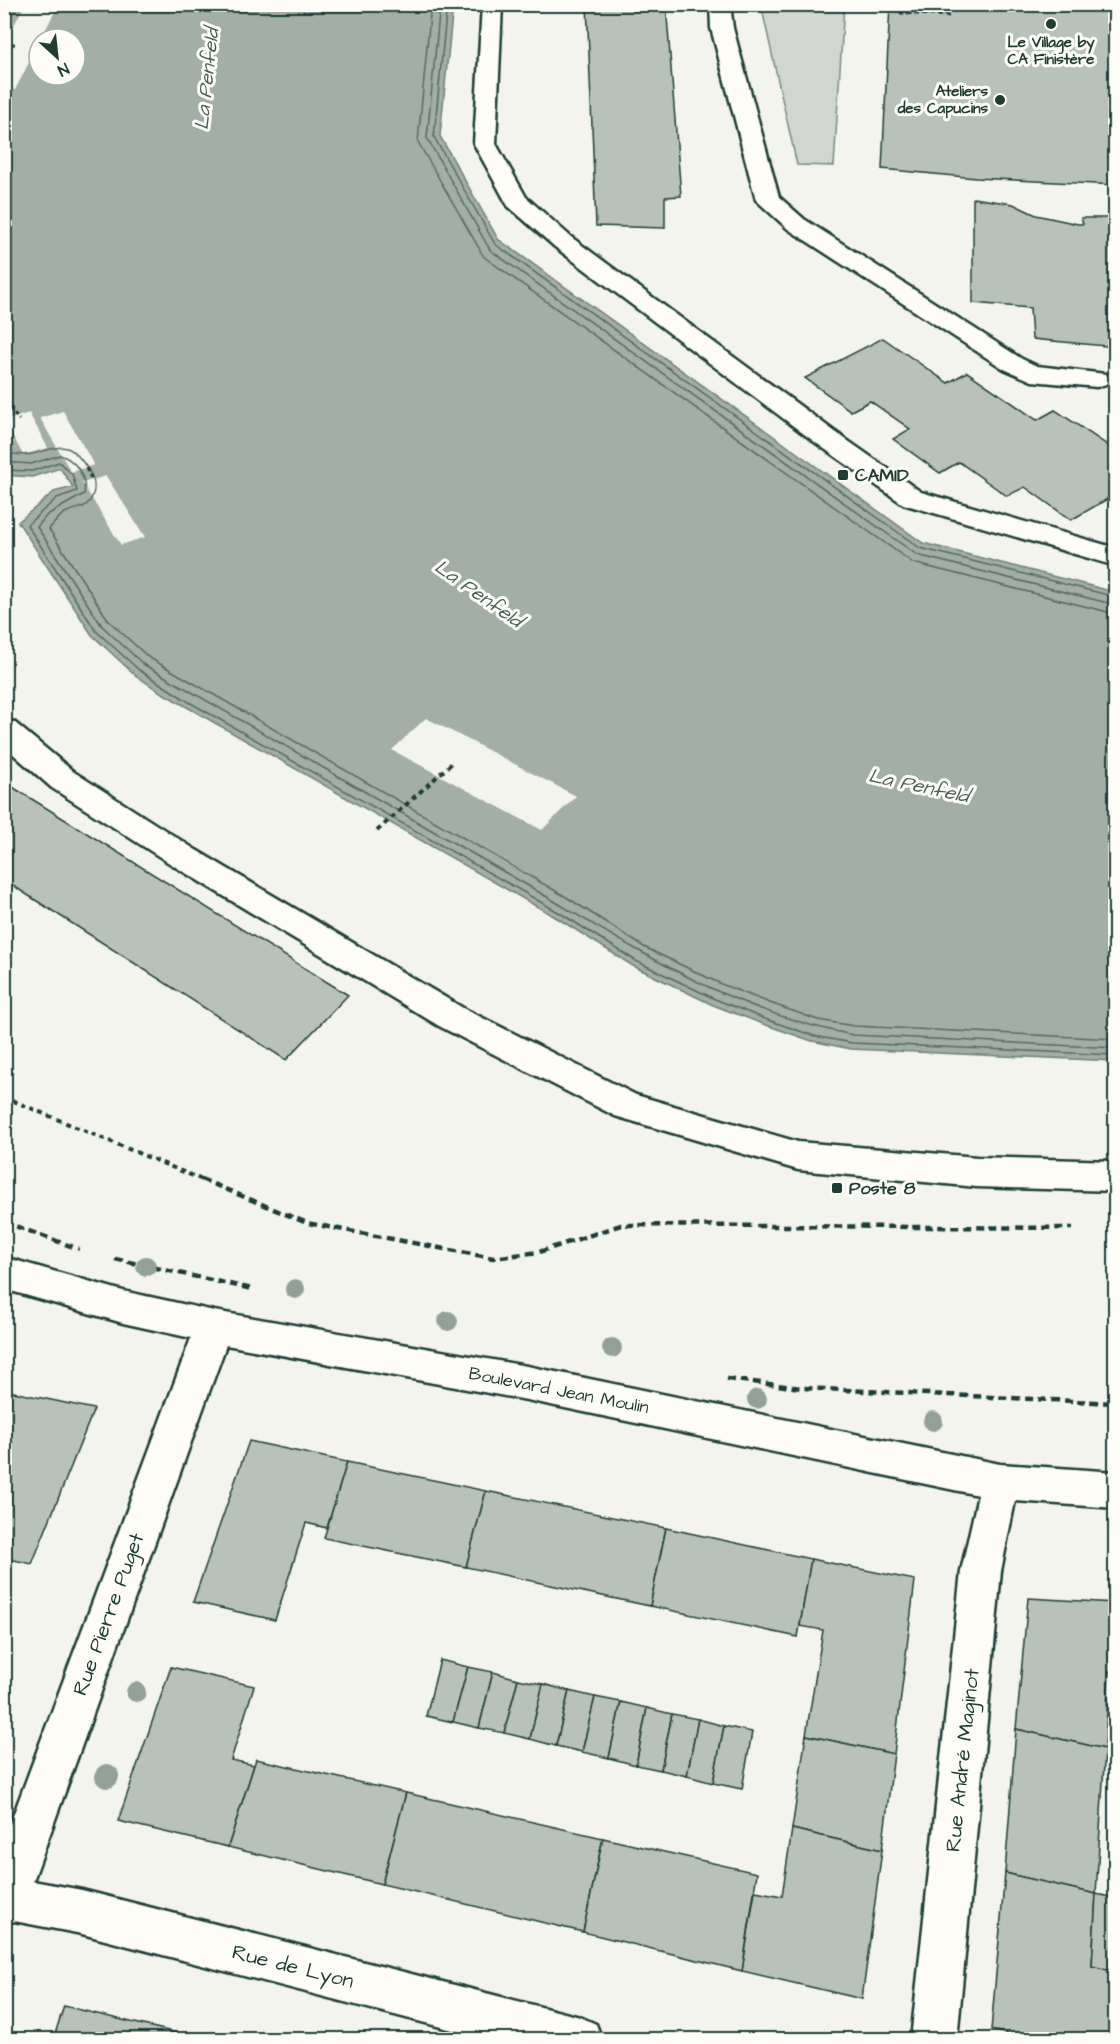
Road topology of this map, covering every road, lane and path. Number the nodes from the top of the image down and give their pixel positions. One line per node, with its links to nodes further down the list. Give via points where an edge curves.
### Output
1 (492, 4): 12 (street, via 485,144 516,201 563,242 912,498)
2 (720, 4): 7 (street, via 722,28 768,201 796,224 1013,364 1032,373)
3 (901, 4): 4 (path, via 901,13 949,16)
4 (950, 7)
5 (15, 44): 6 (path)
6 (4, 45)
7 (1097, 380)
8 (4, 402): 9 (path)
9 (19, 420)
10 (86, 468): 11 (path)
11 (92, 480)
12 (1116, 558)
13 (4, 729): 17 (street, via 63,780 186,858 451,1017 627,1106 798,1156 977,1172)
14 (452, 763): 15 (path)
15 (377, 831)
16 (4, 1097): 19 (path, via 307,1223 493,1258 539,1252 621,1225)
17 (1116, 1176)
18 (4, 1222): 20 (path)
19 (1073, 1228)
20 (88, 1252)
21 (111, 1258): 23 (path)
22 (4, 1273): 24 (street, Boulevard Jean Moulin, via 123,1307)
23 (262, 1291)
24 (214, 1327): 27 (street, Boulevard Jean Moulin, via 527,1383); 29 (street, Rue Pierre Puget)
25 (718, 1377): 26 (path, via 801,1388)
26 (1116, 1403)
27 (1000, 1482): 28 (street, Boulevard Jean Moulin); 31 (street, Rue André Maginot, via 981,1571)
28 (1116, 1490)
29 (5, 1899): 30 (street, Rue de Lyon, via 82,1912)
30 (580, 2040)
31 (934, 2040)

